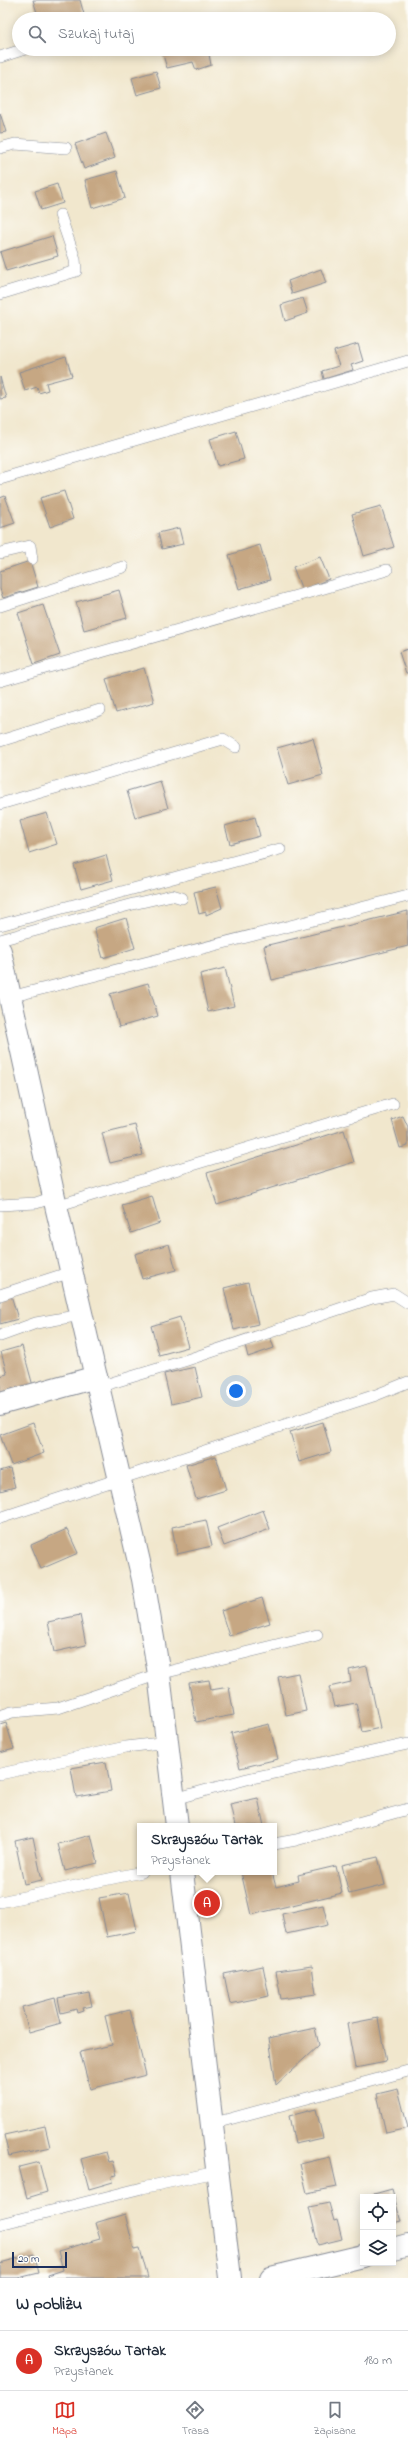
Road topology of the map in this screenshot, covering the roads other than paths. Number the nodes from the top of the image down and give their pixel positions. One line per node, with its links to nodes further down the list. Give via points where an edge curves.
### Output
1 (12, 53): 2 (lane)
2 (0, 57)
3 (0, 148): 4 (lane, via 15,144)
4 (66, 148)
5 (60, 216): 6 (lane, via 76,259 76,271)
6 (0, 294)
7 (408, 362): 8 (lane)
8 (0, 479)
9 (0, 553): 10 (lane, via 30,546)
10 (32, 559)
11 (123, 567): 13 (lane)
12 (388, 570): 14 (lane)
13 (0, 606)
14 (0, 681)
15 (100, 710): 16 (lane)
16 (0, 741)
17 (236, 747): 18 (lane, via 223,739)
18 (0, 804)
19 (280, 849): 22 (lane)
20 (408, 896): 25 (lane)
21 (182, 898): 23 (lane, via 172,895 139,902)
22 (0, 925)
23 (0, 940)
24 (0, 951): 25 (street)
25 (10, 996): 27 (street)
26 (393, 1104): 27 (lane)
27 (55, 1202): 28 (lane); 29 (street)
28 (0, 1205)
29 (71, 1272): 30 (lane); 32 (street)
30 (0, 1295)
31 (408, 1303): 34 (lane, via 394,1294 372,1298 184,1361)
32 (81, 1315): 33 (lane, via 36,1323); 34 (street)
33 (0, 1336)
34 (97, 1382): 36 (street); 37 (street)
35 (408, 1382): 37 (lane)
36 (0, 1404)
37 (120, 1480): 38 (lane, via 78,1491); 40 (street, via 143,1579)
38 (0, 1518)
39 (317, 1635): 40 (lane)
40 (159, 1674): 41 (lane, via 58,1708 12,1712); 42 (street)
41 (0, 1716)
42 (168, 1742): 44 (lane); 45 (street)
43 (408, 1744): 45 (lane, via 248,1779)
44 (0, 1774)
45 (174, 1799): 47 (street)
46 (408, 1809): 48 (lane)
47 (177, 1823)
48 (277, 1843)
49 (137, 1873): 51 (lane)
50 (182, 1875): 53 (street)
51 (0, 1902)
52 (408, 2071): 53 (lane)
53 (211, 2124): 54 (street)
54 (216, 2172): 55 (lane); 59 (street)
55 (0, 2224)
56 (408, 2245): 57 (street)
57 (396, 2248)
58 (360, 2257): 60 (street)
59 (230, 2278)
60 (271, 2278)

